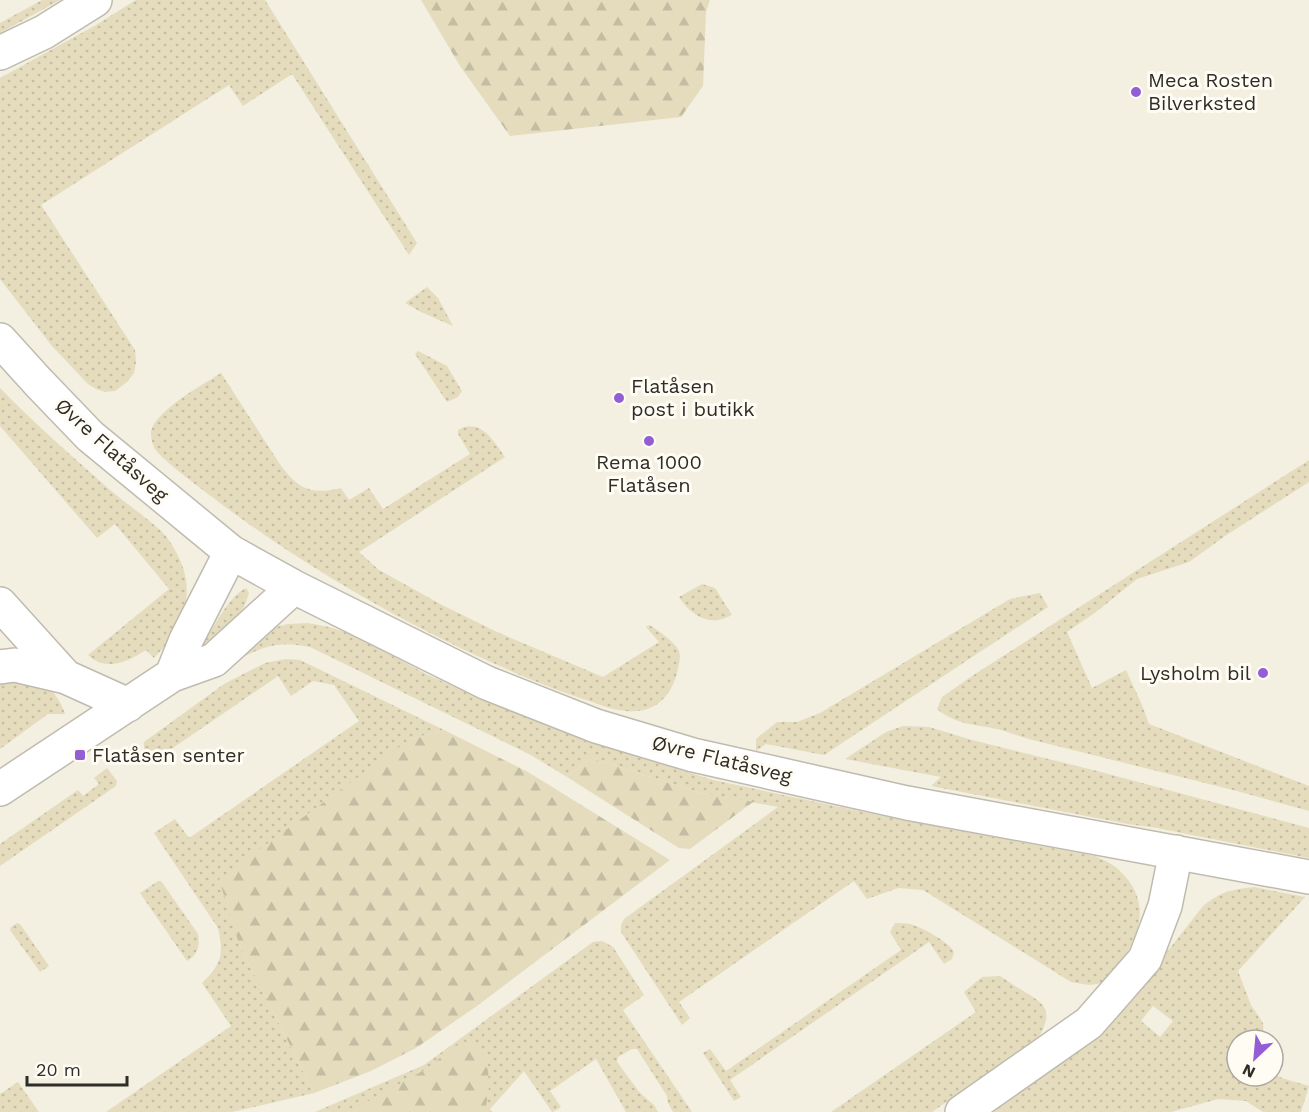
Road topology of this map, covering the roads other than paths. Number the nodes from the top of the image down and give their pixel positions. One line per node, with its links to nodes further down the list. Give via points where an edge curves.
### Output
1 (95, 0): 2 (street, via 44,32)
2 (0, 53)
3 (0, 340): 4 (street, Øvre Flatåsveg, via 90,436)
4 (231, 552): 5 (street, Øvre Flatåsveg); 8 (street)
5 (294, 586): 8 (street, via 214,660); 12 (street, Øvre Flatåsveg, via 487,683 596,726 693,755 907,803)
6 (0, 604): 9 (street)
7 (0, 667): 9 (street, via 15,665)
8 (172, 675): 10 (street)
9 (66, 677): 10 (street)
10 (128, 705): 11 (street)
11 (0, 789)
12 (1176, 852): 13 (street, Øvre Flatåsveg); 14 (street, via 1165,906 1144,959 1089,1023)
13 (1309, 877)
14 (962, 1112)

